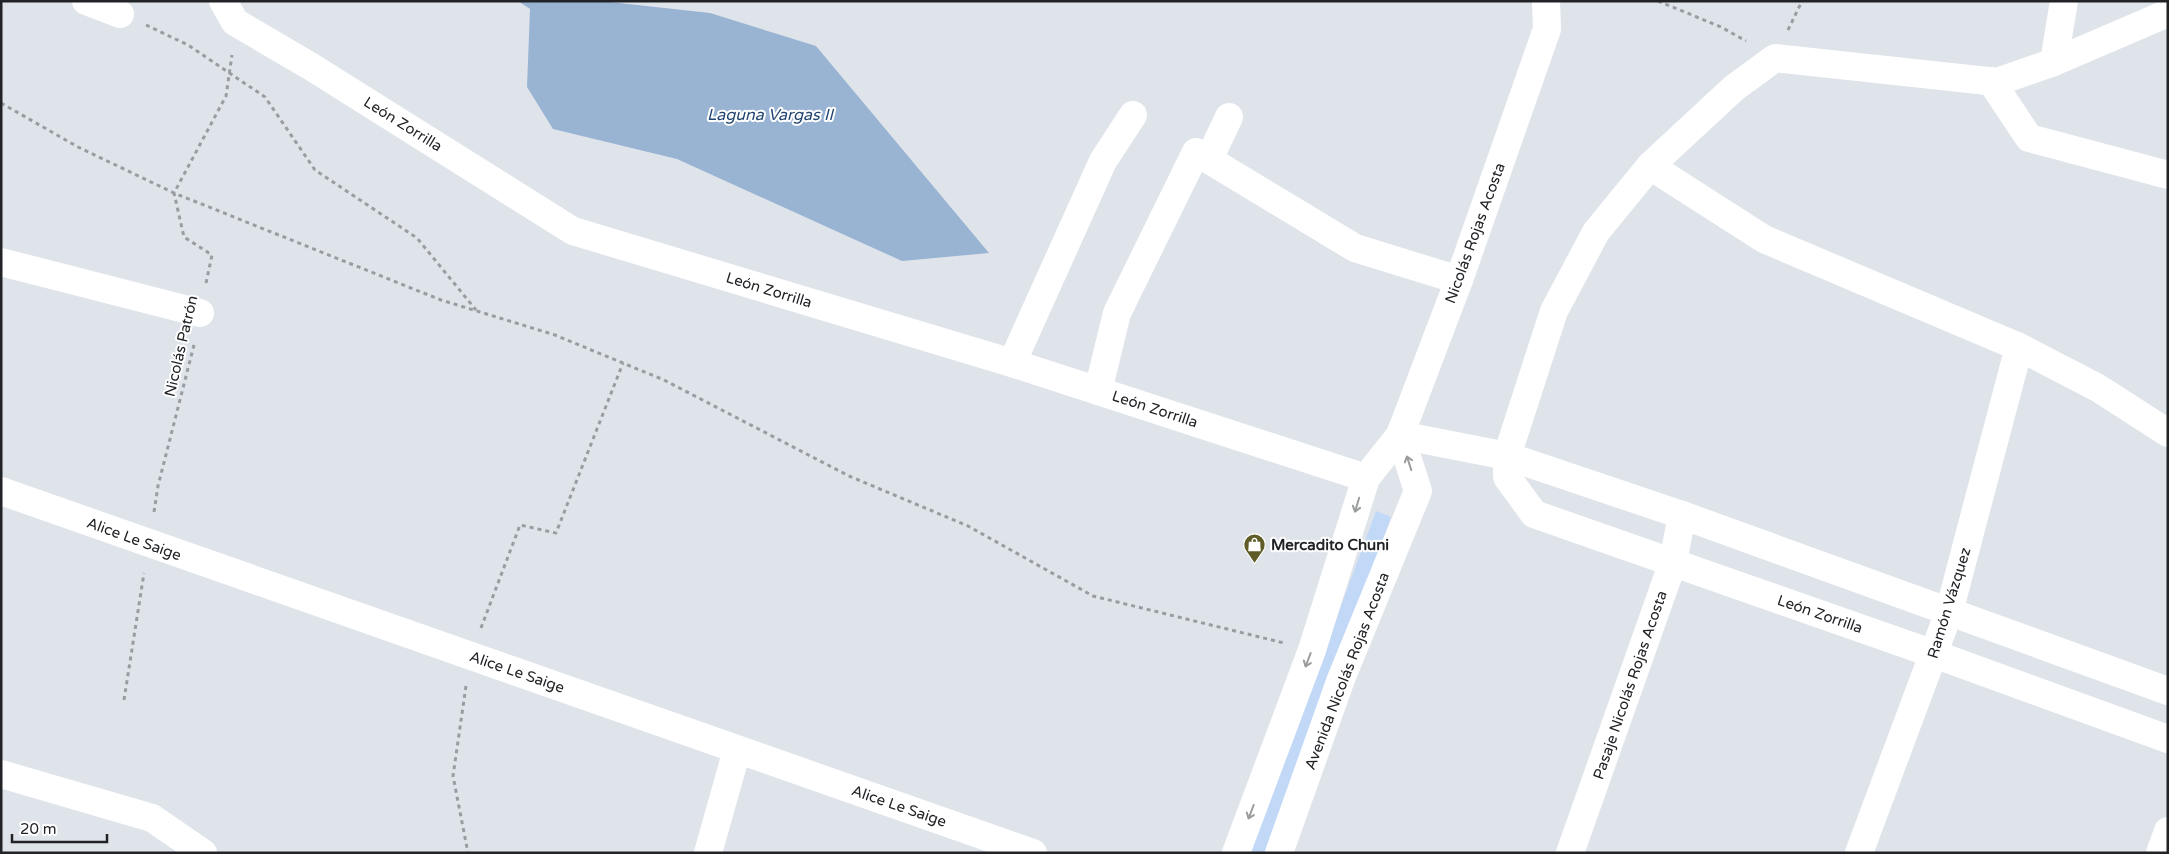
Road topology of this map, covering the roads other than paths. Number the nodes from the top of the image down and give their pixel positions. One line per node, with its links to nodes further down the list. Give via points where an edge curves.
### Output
1 (86, 1): 6 (street)
2 (1546, 1): 15 (street, Nicolás Rojas Acosta, via 1547,30)
3 (2064, 1): 7 (street)
4 (229, 12): 18 (street, León Zorrilla, via 574,231)
5 (2168, 13): 7 (street)
6 (120, 14)
7 (2054, 62): 8 (street, via 1997,82)
8 (1991, 81): 12 (street, via 1775,58 1734,88); 13 (street, via 2029,138)
9 (1133, 115): 18 (street, via 1103,162)
10 (1229, 117): 11 (street)
11 (1209, 159): 15 (street, via 1355,248); 19 (street, via 1196,152 1117,313)
12 (1650, 166): 17 (street, via 1764,239); 22 (street, via 1596,232 1554,311)
13 (2168, 175)
14 (1, 262): 16 (street)
15 (1459, 280): 21 (street, Nicolás Rojas Acosta)
16 (200, 313)
17 (2019, 347): 20 (street, via 2098,388); 27 (street, Ramón Vázquez)
18 (1012, 363): 19 (street, León Zorrilla)
19 (1098, 391): 23 (street, León Zorrilla)
20 (2168, 433)
21 (1400, 435): 22 (street); 23 (street); 38 (street, Avenida Nicolás Rojas Acosta, one-way to 21, via 1341,679 1418,491)
22 (1507, 456): 25 (street); 26 (street, León Zorrilla, via 1507,477 1534,514)
23 (1366, 478): 37 (street, one-way to 37, via 1312,650)
24 (1, 491): 31 (street, Alice Le Saige)
25 (1682, 515): 26 (street, Pasaje Nicolás Rojas Acosta); 27 (street)
26 (1673, 562): 28 (street, León Zorrilla); 39 (street, Pasaje Nicolás Rojas Acosta)
27 (1950, 612): 28 (street, Ramón Vázquez); 29 (street)
28 (1934, 654): 30 (street, León Zorrilla); 40 (street, Ramón Vázquez)
29 (2168, 691)
30 (2168, 739)
31 (737, 750): 35 (street); 36 (street, Alice Le Saige)
32 (1, 774): 34 (street, via 152,818)
33 (2168, 832): 41 (street)
34 (204, 853)
35 (708, 853)
36 (1033, 853)
37 (1236, 853)
38 (1279, 853)
39 (1570, 853)
40 (1859, 853)
41 (2160, 853)

